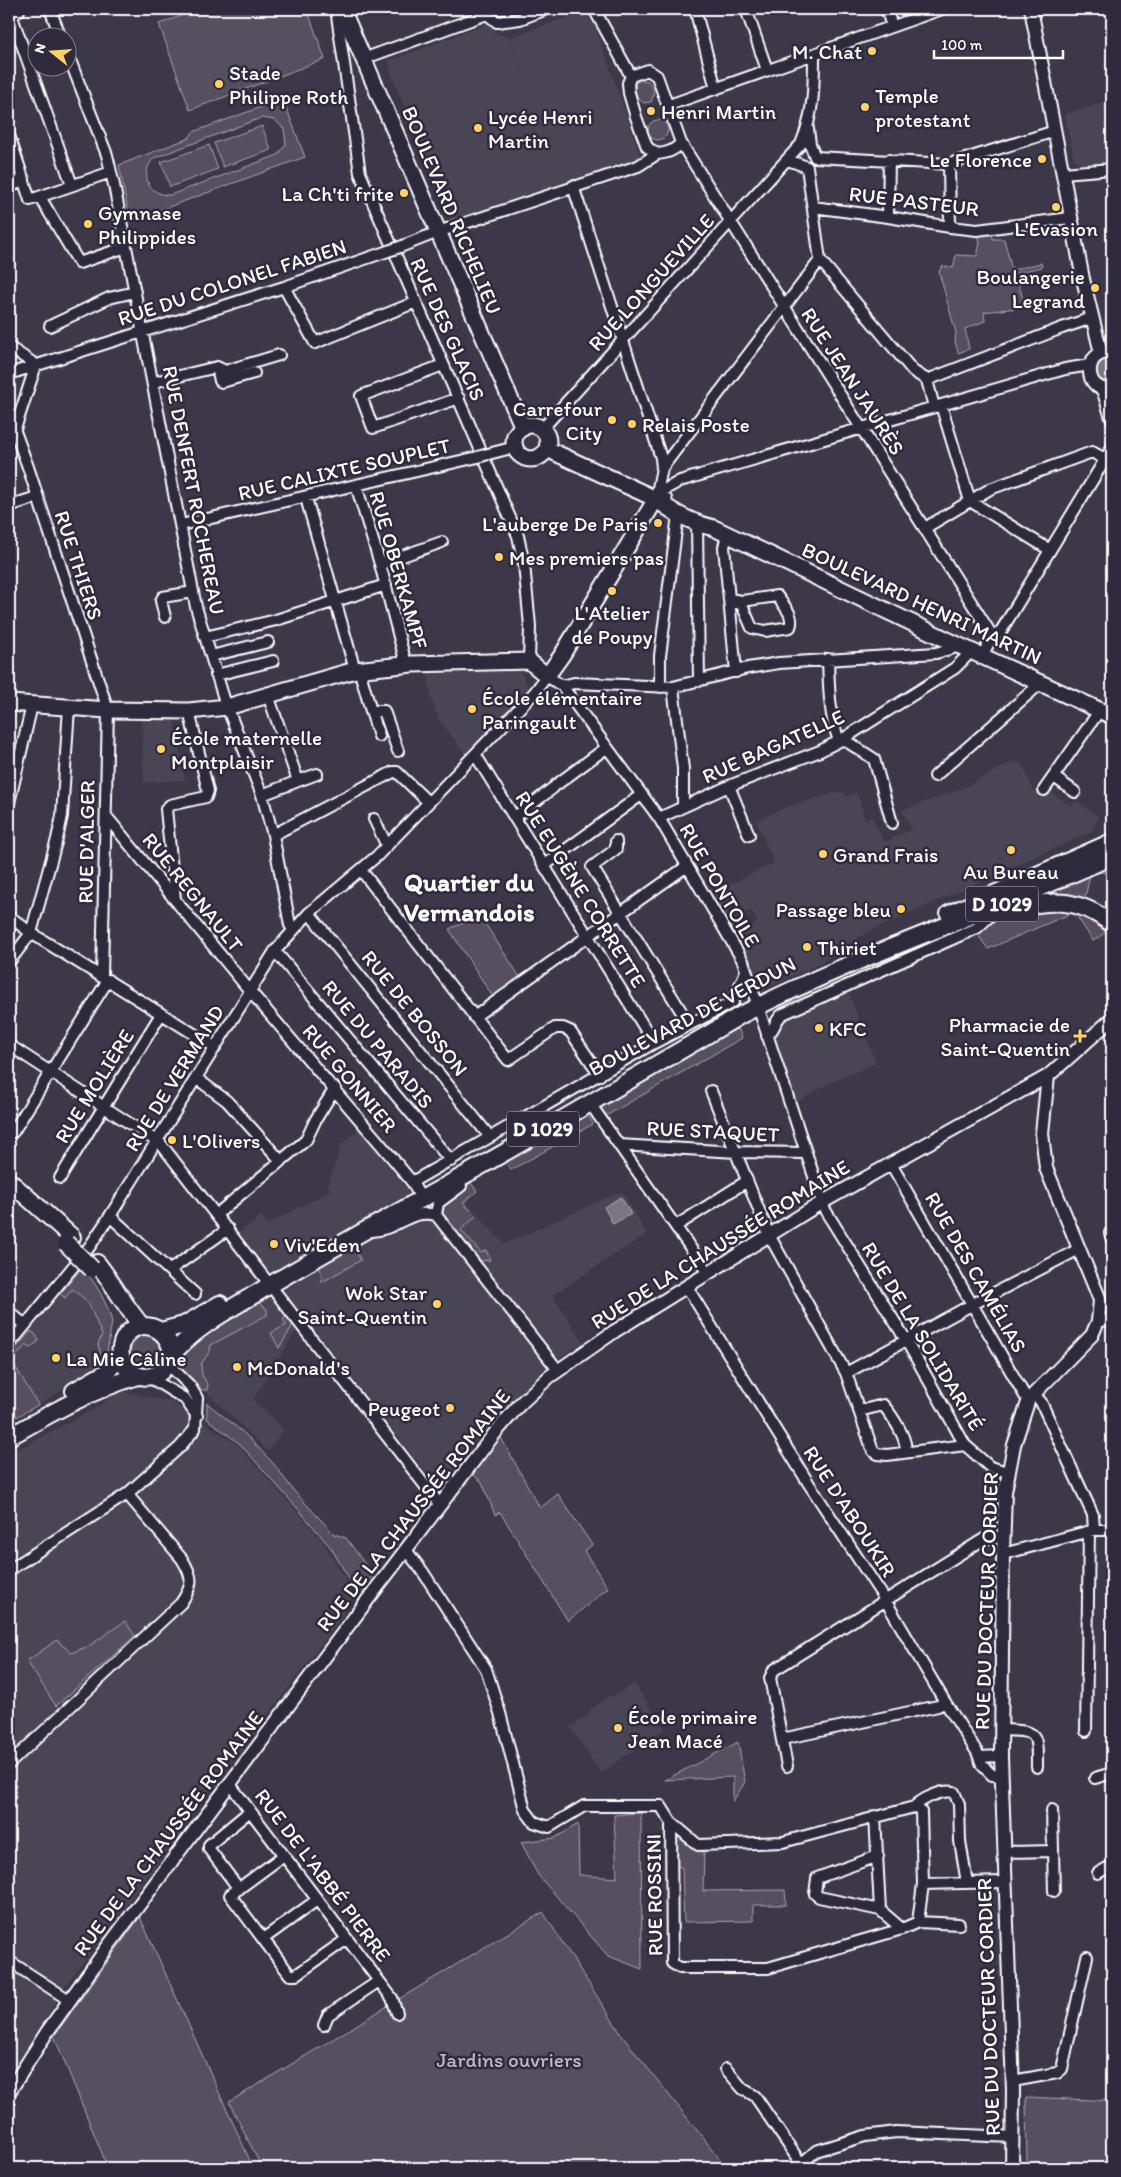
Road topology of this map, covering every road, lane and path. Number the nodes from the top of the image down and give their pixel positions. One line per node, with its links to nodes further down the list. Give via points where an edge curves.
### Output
1 (50, 9): 14 (street)
2 (336, 9): 50 (street, RUE DES GLACIS, via 360,173)
3 (342, 9): 16 (main road, BOULEVARD RICHELIEU)
4 (547, 9): 11 (street, via 520,20 497,22)
5 (594, 9): 18 (street)
6 (695, 9): 20 (street)
7 (746, 9): 17 (street)
8 (886, 9): 13 (street)
9 (942, 9): 13 (street)
10 (1031, 9): 23 (street)
11 (485, 11): 16 (street)
12 (12, 13): 36 (street)
13 (892, 26): 15 (street)
14 (57, 28)
15 (814, 54): 17 (street); 22 (street, via 814,99)
16 (364, 59): 45 (main road, BOULEVARD RICHELIEU)
17 (767, 70): 20 (street)
18 (631, 76): 21 (street, RUE JEAN JAURÈS, via 648,70 657,76); 26 (street, via 628,83 636,117 647,148)
19 (77, 78): 33 (street, RUE DENFERT ROCHEREAU, via 107,155)
20 (716, 89): 21 (street)
21 (669, 105): 25 (street, RUE JEAN JAURÈS)
22 (808, 128): 27 (street); 28 (street, RUE LONGUEVILLE, via 801,144)
23 (1055, 131): 30 (street); 34 (street)
24 (9, 135): 35 (street)
25 (681, 143): 26 (street, RUE DU COLONEL FABIEN, via 675,149); 43 (street, RUE JEAN JAURÈS)
26 (657, 154): 37 (street, RUE DU COLONEL FABIEN, via 638,166)
27 (815, 157): 29 (street); 31 (street)
28 (788, 160): 31 (street); 43 (street, RUE LONGUEVILLE)
29 (889, 160): 30 (street); 41 (street)
30 (949, 164): 44 (street)
31 (807, 167): 40 (street)
32 (1112, 169): 34 (street)
33 (110, 172): 36 (street); 46 (street, RUE DENFERT ROCHEREAU)
34 (1063, 173): 42 (street)
35 (24, 179): 38 (street); 39 (street, via 30,200)
36 (72, 185): 39 (street)
37 (573, 186): 45 (street, RUE DU COLONEL FABIEN); 55 (street)
38 (9, 188)
39 (40, 197): 46 (street, via 80,262)
40 (812, 207): 41 (street, RUE PASTEUR); 47 (street)
41 (888, 216): 44 (street, RUE PASTEUR)
42 (1070, 218): 44 (street, RUE PASTEUR, via 977,230); 52 (street)
43 (730, 222): 51 (street, RUE JEAN JAURÈS); 55 (street, RUE LONGUEVILLE)
44 (950, 227)
45 (438, 232): 48 (street, RUE DU COLONEL FABIEN, bridge); 72 (main road, BOULEVARD RICHELIEU)
46 (126, 247): 49 (street, RUE DENFERT ROCHEREAU)
47 (820, 260): 51 (street); 65 (street, via 913,371)
48 (284, 287): 50 (street, via 315,343); 54 (street, RUE DU COLONEL FABIEN)
49 (135, 292): 53 (street, via 109,298); 54 (street, RUE DENFERT ROCHEREAU)
50 (416, 302): 60 (street, RUE DES GLACIS)
51 (784, 308): 73 (street, RUE JEAN JAURÈS); 80 (street)
52 (1092, 318): 57 (street); 65 (street)
53 (50, 326)
54 (143, 330): 59 (street, RUE DU COLONEL FABIEN); 66 (street, RUE DENFERT ROCHEREAU)
55 (622, 341): 74 (street, RUE LONGUEVILLE); 80 (street)
56 (9, 348): 59 (street)
57 (1107, 353): 61 (street, via 1096,356)
58 (279, 355): 62 (street, via 225,371)
59 (36, 365): 64 (street, RUE DU COLONEL FABIEN); 75 (street)
60 (443, 365): 68 (street, RUE DES GLACIS); 68 (street, via 361,396 373,428)
61 (1090, 365): 67 (street, via 1090,377 1097,387); 69 (street)
62 (217, 367): 63 (street, via 222,382); 66 (street)
63 (254, 373)
64 (9, 374)
65 (927, 380): 69 (street)
66 (154, 382): 89 (street, RUE DENFERT ROCHEREAU)
67 (1108, 389): 71 (street)
68 (459, 398): 107 (street, RUE DES GLACIS, via 518,536 530,626)
69 (938, 406): 73 (street); 85 (street)
70 (9, 415): 75 (street, RUE THIERS)
71 (1112, 418)
72 (523, 428): 74 (main road, via 532,425); 76 (main road, via 515,438)
73 (860, 428): 84 (street, via 680,481); 90 (street, RUE JEAN JAURÈS)
74 (542, 429): 78 (main road, via 548,438)
75 (14, 432): 82 (street, RUE THIERS)
76 (515, 446): 78 (main road, via 521,455 530,459); 81 (street, RUE CALIXTE SOUPLET)
77 (1112, 448): 79 (street, RUE BAGATELLE)
78 (547, 449): 84 (main road, BOULEVARD HENRI MARTIN)
79 (1105, 459): 85 (street, via 1092,452 990,489); 93 (street, RUE BAGATELLE)
80 (662, 468): 84 (street)
81 (356, 485): 83 (street, RUE CALIXTE SOUPLET); 94 (street, RUE OBERKAMPF)
82 (37, 497): 86 (street); 123 (street, RUE THIERS)
83 (306, 498): 89 (street, RUE CALIXTE SOUPLET); 98 (street)
84 (656, 499): 87 (main road, BOULEVARD HENRI MARTIN); 91 (main road, BOULEVARD HENRI MARTIN, via 672,502 701,516); 112 (main road)
85 (970, 501): 90 (street); 93 (street)
86 (9, 506)
87 (678, 515): 88 (main road, BOULEVARD HENRI MARTIN); 116 (street, via 660,656)
88 (697, 524): 91 (main road, BOULEVARD HENRI MARTIN); 113 (street)
89 (181, 525): 96 (street, RUE DENFERT ROCHEREAU)
90 (925, 528): 101 (street, RUE JEAN JAURÈS, via 988,629)
91 (721, 531): 97 (street); 103 (main road, BOULEVARD HENRI MARTIN)
92 (442, 542): 94 (street)
93 (1050, 550): 101 (street, RUE BAGATELLE, via 1000,631)
94 (380, 564): 95 (street, RUE OBERKAMPF)
95 (386, 585): 98 (street); 108 (street, RUE OBERKAMPF)
96 (193, 592): 99 (street, via 163,597); 100 (street, RUE DENFERT ROCHEREAU)
97 (729, 599): 97 (street, via 742,605 752,628 765,631 790,627 792,623 791,615 776,596 742,601); 110 (street)
98 (336, 601): 100 (street); 109 (street)
99 (165, 617)
100 (205, 637): 104 (street, RUE DENFERT ROCHEREAU)
101 (991, 639): 103 (street, RUE BAGATELLE)
102 (268, 642): 104 (street)
103 (971, 651): 105 (street); 114 (main road, BOULEVARD HENRI MARTIN); 128 (street, RUE BAGATELLE, via 955,668)
104 (211, 656): 111 (street, RUE DENFERT ROCHEREAU)
105 (828, 659): 110 (street, via 779,663); 128 (street, via 832,720)
106 (273, 661): 111 (street)
107 (529, 661): 108 (main road); 112 (main road)
108 (406, 664): 109 (main road)
109 (357, 669): 118 (main road); 125 (street)
110 (736, 672): 113 (street)
111 (216, 675): 122 (street, RUE DENFERT ROCHEREAU)
112 (547, 676): 115 (street, RUE PONTOILE); 131 (street, RUE DE VERMAND)
113 (699, 681): 117 (street)
114 (1041, 683): 126 (main road, BOULEVARD HENRI MARTIN); 133 (street)
115 (562, 686): 116 (street, via 574,683); 129 (street, RUE PONTOILE)
116 (660, 687): 117 (street)
117 (673, 687): 143 (street)
118 (268, 695): 122 (main road); 135 (street)
119 (9, 703): 120 (main road)
120 (32, 705): 121 (main road); 142 (street)
121 (69, 707): 123 (main road); 168 (street, via 62,816)
122 (227, 707): 124 (main road); 140 (street, RUE DENFERT ROCHEREAU)
123 (108, 710): 124 (main road); 144 (street, RUE D'ALGER)
124 (189, 711): 159 (street, via 208,791 206,797 170,805 166,809)
125 (371, 711): 127 (street); 130 (street, via 384,711)
126 (1106, 713): 134 (street)
127 (379, 736)
128 (841, 740): 136 (street, RUE BAGATELLE); 148 (street, via 874,759)
129 (606, 748): 139 (street, RUE PONTOILE); 145 (street)
130 (398, 752)
131 (474, 756): 141 (street, RUE DE VERMAND); 145 (street, RUE EUGÈNE CORRETTE)
132 (317, 774): 135 (street)
133 (935, 776)
134 (1054, 777): 137 (street); 138 (street)
135 (298, 781): 140 (street)
136 (728, 786): 143 (street, RUE BAGATELLE); 151 (street)
137 (1044, 790)
138 (1075, 792)
139 (641, 794): 146 (street, RUE PONTOILE); 156 (street)
140 (262, 795): 150 (street, RUE DENFERT ROCHEREAU)
141 (428, 802): 150 (street, via 397,772 393,772); 154 (street, RUE DE VERMAND)
142 (9, 803)
143 (684, 806): 146 (street, RUE BAGATELLE)
144 (106, 816): 159 (street, RUE REGNAULT); 173 (street, RUE D'ALGER)
145 (515, 817): 156 (street, RUE EUGÈNE CORRETTE)
146 (659, 818): 157 (street, RUE PONTOILE)
147 (374, 819): 154 (street)
148 (892, 823)
149 (1112, 831): 160 (main road, via 999,884)
150 (272, 835): 167 (street, RUE DENFERT ROCHEREAU)
151 (749, 835)
152 (616, 841): 162 (street, via 616,849 592,867)
153 (1112, 842): 160 (main road, D 1029)
154 (387, 846): 158 (street, RUE DE VERMAND)
155 (1112, 856): 166 (main road, D 1029)
156 (545, 865): 169 (street, RUE EUGÈNE CORRETTE)
157 (687, 866): 162 (street); 172 (street, RUE PONTOILE)
158 (361, 870): 161 (street, RUE DE VERMAND); 177 (street)
159 (175, 900): 174 (street, RUE REGNAULT)
160 (962, 908): 175 (main road, BOULEVARD DE VERDUN / D 1029)
161 (309, 913): 167 (street, RUE DE VERMAND); 193 (street, RUE DE BOSSON)
162 (620, 914): 169 (street); 179 (street)
163 (992, 914): 165 (main road, via 1032,905 1063,903 1086,907); 166 (main road); 180 (street, BOULEVARD DE VERDUN, via 977,928 779,1016 773,1031)
164 (9, 916): 168 (street)
165 (1112, 924)
166 (945, 926): 175 (main road, D 1029)
167 (293, 930): 170 (street, RUE DE VERMAND)
168 (31, 933): 171 (street); 173 (street)
169 (588, 936): 177 (street); 181 (street, RUE EUGÈNE CORRETTE)
170 (275, 951): 174 (street, RUE DE VERMAND); 199 (street, RUE DU PARADIS)
171 (9, 962)
172 (746, 971): 175 (street, RUE PONTOILE); 179 (street, via 733,1002)
173 (105, 978): 176 (street); 184 (street)
174 (250, 991): 183 (street, RUE DE VERMAND); 188 (street, RUE GONNIER)
175 (757, 1004): 180 (street, RUE PONTOILE); 190 (main road, BOULEVARD DE VERDUN)
176 (161, 1014): 183 (street); 191 (street, RUE MOLIÈRE)
177 (474, 1017): 185 (street, via 508,1060 554,1028 570,1030)
178 (1112, 1019): 186 (street, RUE DE LA CHAUSSÉE ROMAINE)
179 (689, 1024): 181 (street)
180 (767, 1036): 197 (street, RUE PONTOILE)
181 (654, 1043): 185 (street)
182 (10, 1047): 184 (street)
183 (215, 1047): 187 (street, RUE DE VERMAND)
184 (50, 1072): 191 (street); 192 (street)
185 (600, 1075): 193 (street)
186 (1048, 1076): 200 (street, RUE DE LA CHAUSSÉE ROMAINE); 218 (street, via 1042,1133 1046,1168)
187 (196, 1078): 194 (street, RUE DE VERMAND); 198 (street, via 227,1101)
188 (335, 1088): 198 (street, via 306,1140); 205 (street, RUE GONNIER)
189 (711, 1091): 196 (street)
190 (588, 1100): 195 (street); 201 (main road, D 1029); 205 (main road)
191 (104, 1107): 194 (street); 202 (street, RUE MOLIÈRE)
192 (13, 1132)
193 (490, 1137): 199 (street)
194 (157, 1141): 208 (street); 209 (street, RUE DE VERMAND)
195 (619, 1145): 196 (street, RUE STAQUET); 211 (street)
196 (736, 1152): 197 (street, RUE STAQUET); 204 (street)
197 (805, 1153): 207 (street, RUE PONTOILE)
198 (281, 1161): 208 (street)
199 (451, 1161): 205 (street)
200 (891, 1164): 207 (street, RUE DE LA CHAUSSÉE ROMAINE); 225 (street, RUE DES CAMÉLIAS)
201 (468, 1172): 210 (street, via 466,1182 438,1203); 213 (main road, D 1029)
202 (60, 1178)
203 (9, 1181): 216 (main road)
204 (747, 1181): 211 (street); 215 (street)
205 (415, 1187): 222 (main road)
206 (9, 1190): 216 (main road)
207 (821, 1203): 215 (street, RUE DE LA CHAUSSÉE ROMAINE); 233 (street, RUE DE LA SOLIDARITÉ)
208 (217, 1214): 212 (street)
209 (110, 1216): 220 (street); 229 (street, RUE DE VERMAND, via 90,1246)
210 (436, 1216): 213 (street, via 414,1215 378,1231); 237 (street)
211 (676, 1226): 221 (street)
212 (228, 1229): 220 (street); 222 (street)
213 (365, 1231): 222 (main road, D 1029)
214 (1112, 1231): 217 (street)
215 (769, 1235): 221 (street, RUE DE LA CHAUSSÉE ROMAINE); 238 (street)
216 (69, 1240): 219 (main road)
217 (1112, 1240)
218 (1079, 1249): 225 (street); 228 (street, via 1100,1300)
219 (95, 1266): 230 (main road, via 117,1288 128,1310); 232 (main road)
220 (170, 1270): 224 (street)
221 (708, 1273): 223 (street, RUE DE LA CHAUSSÉE ROMAINE)
222 (268, 1282): 231 (main road, via 184,1324); 236 (main road, D 1029, via 190,1336); 249 (street)
223 (687, 1287): 237 (street, RUE DE LA CHAUSSÉE ROMAINE); 256 (street, RUE D'ABOUKIR)
224 (196, 1294)
225 (973, 1304): 233 (street); 240 (street, RUE DES CAMÉLIAS, via 1025,1396)
226 (9, 1312): 229 (street)
227 (1112, 1320): 228 (street)
228 (1098, 1321): 240 (street, RUE DU DOCTEUR CORDIER, via 1092,1335)
229 (25, 1325): 234 (street, RUE DE VERMAND)
230 (142, 1326): 231 (main road); 232 (main road)
231 (161, 1331): 236 (main road, via 169,1341)
232 (127, 1334): 235 (main road)
233 (906, 1340): 238 (street); 245 (street, RUE DE LA SOLIDARITÉ)
234 (9, 1345)
235 (121, 1355): 239 (main road, via 126,1368); 243 (main road, via 107,1372)
236 (170, 1359): 239 (main road, via 162,1372); 242 (street, via 197,1398)
237 (558, 1370): 249 (street, RUE DE LA CHAUSSÉE ROMAINE, via 514,1411)
238 (846, 1373): 241 (street)
239 (144, 1376): 242 (street, via 185,1399); 244 (main road, via 112,1384 72,1401)
240 (1031, 1396): 247 (street, RUE DU DOCTEUR CORDIER); 251 (street, RUE DES CAMÉLIAS, via 1041,1402 1093,1515)
241 (859, 1412): 246 (street, via 873,1451 878,1454); 246 (street, via 883,1405 906,1444)
242 (197, 1416): 248 (street, via 195,1429 185,1442)
243 (9, 1428)
244 (9, 1437)
245 (965, 1445): 246 (street); 247 (street, RUE DE LA SOLIDARITÉ, via 990,1467)
246 (905, 1452)
247 (1008, 1472): 252 (street, RUE DU DOCTEUR CORDIER)
248 (128, 1494): 255 (street); 263 (street, via 182,1559 189,1570 191,1589 181,1604)
249 (440, 1505): 253 (street, RUE DE LA CHAUSSÉE ROMAINE)
250 (1112, 1530): 251 (street)
251 (1091, 1531): 254 (street); 259 (street, RUE DES CAMÉLIAS)
252 (1003, 1537): 254 (street, RUE DU DOCTEUR CORDIER); 256 (street, via 984,1539)
253 (406, 1550): 269 (street, RUE DE LA CHAUSSÉE ROMAINE); 274 (street, via 486,1669 525,1810 534,1822 549,1827 584,1806 661,1806)
254 (1003, 1554): 258 (street, RUE DU DOCTEUR CORDIER)
255 (9, 1570)
256 (886, 1601): 257 (street, RUE D'ABOUKIR); 260 (street, via 771,1674)
257 (945, 1702): 260 (street); 262 (street, RUE D'ABOUKIR)
258 (1001, 1730): 261 (street, RUE DU DOCTEUR CORDIER); 265 (street, via 1026,1730 1033,1734 1037,1740)
259 (1086, 1732)
260 (782, 1739): 264 (street)
261 (1001, 1756): 262 (street); 267 (street, RUE DU DOCTEUR CORDIER)
262 (979, 1757): 267 (street, RUE D'ABOUKIR, via 992,1775)
263 (9, 1764)
264 (787, 1766)
265 (1038, 1767)
266 (1112, 1773): 268 (street)
267 (1001, 1776): 276 (street, RUE DU DOCTEUR CORDIER)
268 (1095, 1778)
269 (230, 1783): 272 (street, RUE DE L'ABBÉ PIERRE); 296 (street, RUE DE LA CHAUSSÉE ROMAINE)
270 (914, 1807): 273 (street); 282 (street, via 949,1790 954,1792 960,1804 960,1840); 283 (street, via 921,1812)
271 (1052, 1810): 275 (street)
272 (250, 1811): 277 (street, RUE DE L'ABBÉ PIERRE); 285 (street, via 209,1845)
273 (875, 1816): 274 (street, via 783,1842 698,1844); 278 (street)
274 (671, 1822): 290 (street, RUE ROSSINI, via 672,1963 675,1966 768,1968)
275 (1053, 1851): 276 (street); 284 (street)
276 (1004, 1852): 281 (street, RUE DU DOCTEUR CORDIER)
277 (283, 1856): 285 (street); 286 (street, RUE DE L'ABBÉ PIERRE)
278 (878, 1856): 287 (street); 287 (street, via 817,1878 816,1894)
279 (1112, 1868): 280 (street)
280 (1098, 1873)
281 (1004, 1882): 282 (street); 300 (street, RUE DU DOCTEUR CORDIER)
282 (968, 1883): 283 (street)
283 (923, 1884): 288 (street)
284 (1054, 1891)
285 (234, 1892): 291 (street)
286 (317, 1900): 291 (street); 292 (street, RUE DE L'ABBÉ PIERRE)
287 (880, 1910): 290 (street)
288 (918, 1922): 289 (street); 290 (street)
289 (959, 1924)
290 (902, 1929)
291 (263, 1939): 292 (street, via 293,1976)
292 (346, 1939): 295 (street, RUE DE L'ABBÉ PIERRE)
293 (1087, 1957): 300 (street, via 1062,2069 1057,2074)
294 (9, 1961): 296 (street)
295 (379, 1981): 297 (street, via 392,1998); 298 (street, RUE DE L'ABBÉ PIERRE, via 328,2016)
296 (69, 2000): 301 (street, RUE DE LA CHAUSSÉE ROMAINE)
297 (397, 2013)
298 (324, 2025)
299 (726, 2068): 303 (street, via 743,2089 755,2096)
300 (1013, 2081): 302 (street, RUE DU DOCTEUR CORDIER)
301 (9, 2092)
302 (1013, 2137): 303 (street, via 896,2132 865,2136 816,2151); 304 (street, RUE DU DOCTEUR CORDIER)
303 (803, 2166)
304 (1012, 2168)

